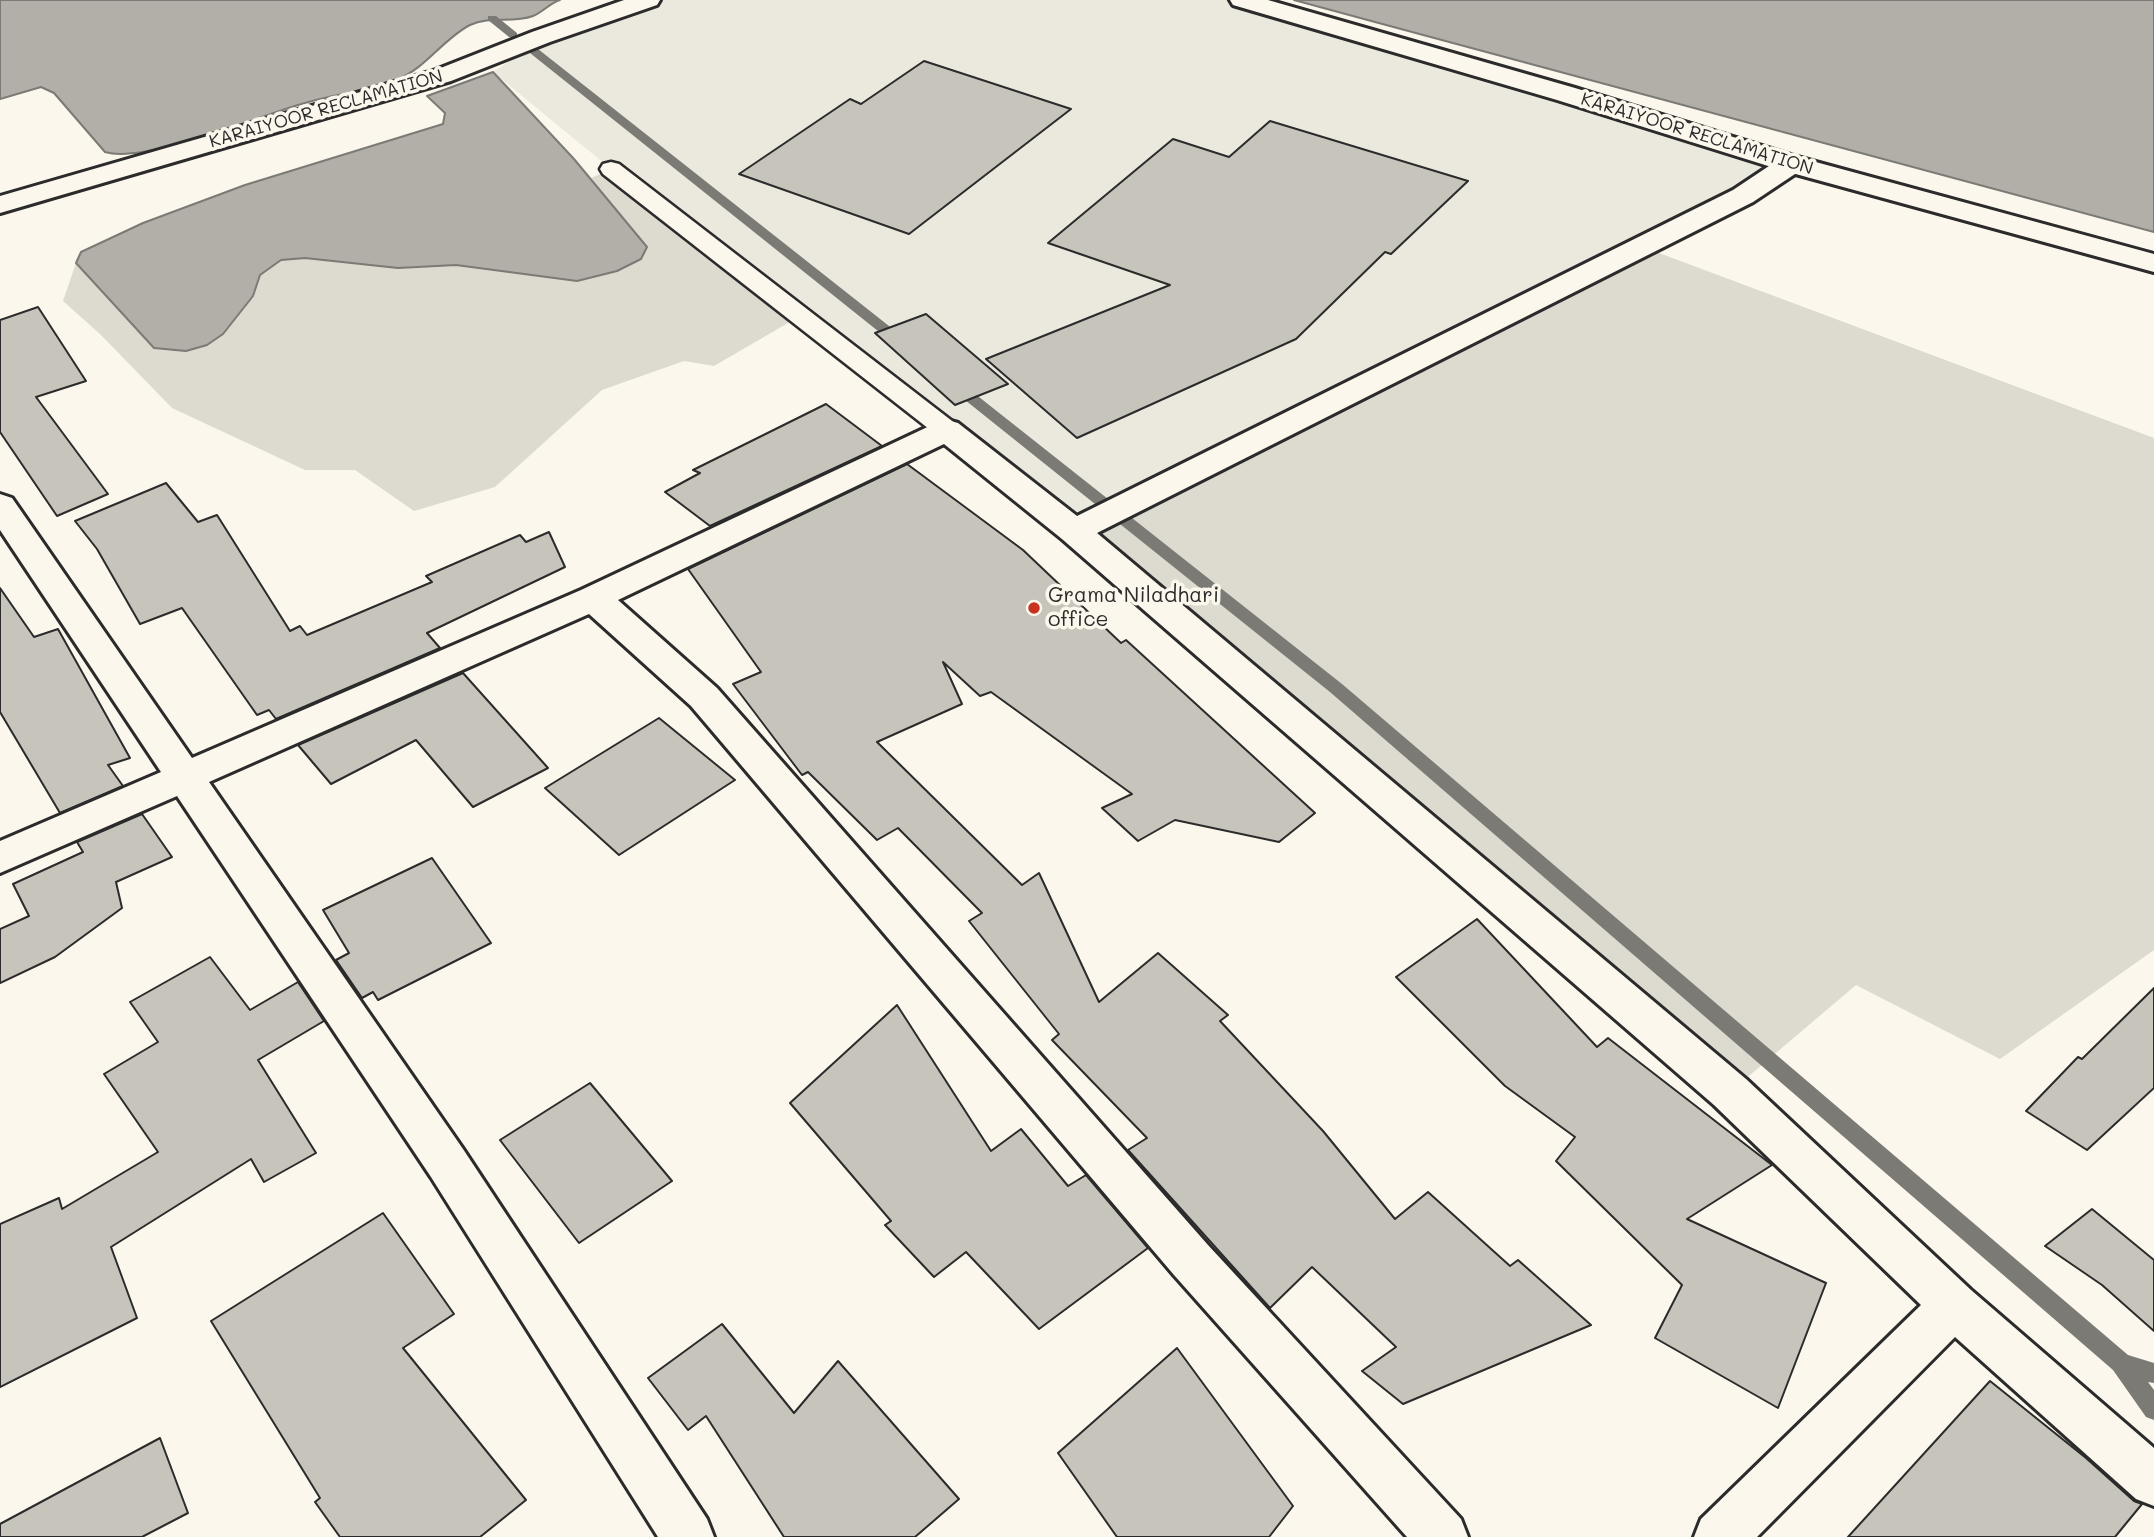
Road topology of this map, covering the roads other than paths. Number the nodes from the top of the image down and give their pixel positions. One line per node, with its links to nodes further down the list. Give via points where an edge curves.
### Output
1 (648, 0): 5 (street, KARAIYOOR RECLAMATION, via 442,76)
2 (1242, 0): 3 (street, KARAIYOOR RECLAMATION)
3 (1791, 164): 6 (street, KARAIYOOR RECLAMATION); 9 (street, via 1744,196)
4 (611, 169): 7 (lane)
5 (0, 205)
6 (2154, 263)
7 (947, 429): 9 (street); 10 (street)
8 (0, 505): 11 (street)
9 (1074, 531): 13 (street, via 1730,1092)
10 (593, 598): 11 (street); 16 (street, via 704,697 1182,1250)
11 (183, 777): 12 (street); 15 (street, via 447,1163)
12 (0, 858)
13 (1954, 1306): 14 (street); 17 (street)
14 (2154, 1481)
15 (688, 1537)
16 (1442, 1537)
17 (1720, 1537)

